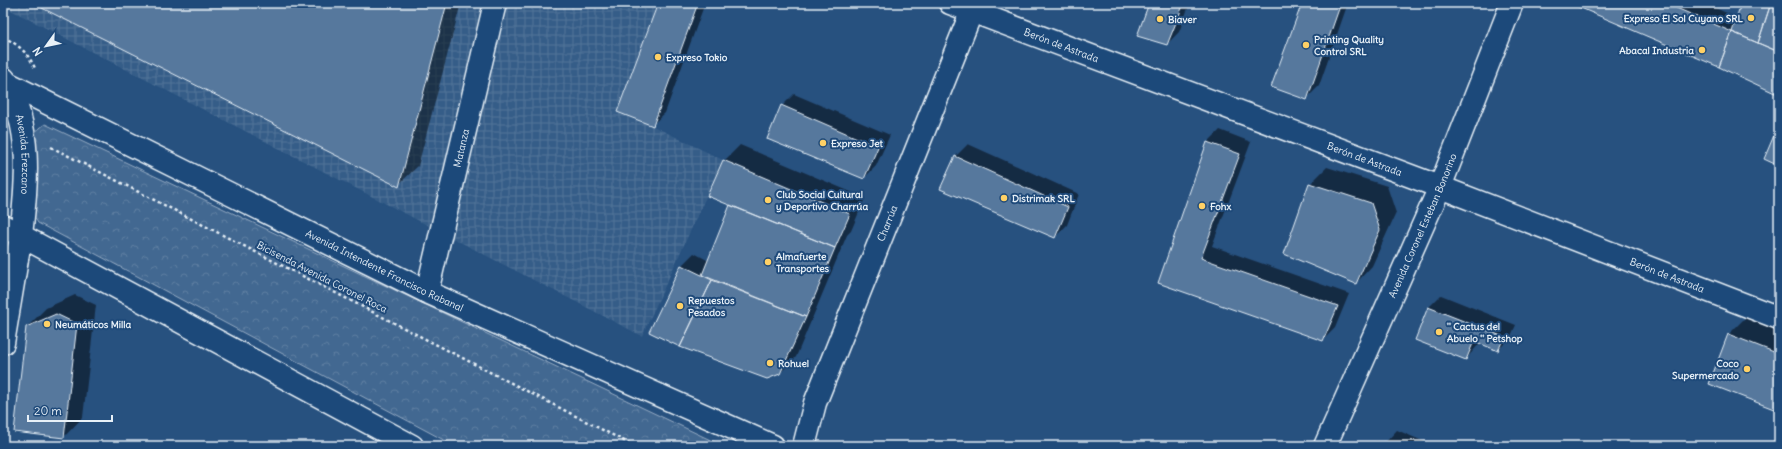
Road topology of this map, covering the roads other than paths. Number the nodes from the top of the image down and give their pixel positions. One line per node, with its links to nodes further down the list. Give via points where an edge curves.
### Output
1 (495, 3): 8 (street, Matanza)
2 (950, 3): 4 (street, Berón de Astrada)
3 (1512, 3): 6 (street, Avenida Coronel Esteban Bonorino)
4 (973, 7): 6 (street, Berón de Astrada); 13 (street, Charrúa, via 815,403)
5 (4, 80): 7 (street, Avenida Erezcano, via 18,107 24,133 27,171); 8 (street, Avenida Intendente Francisco Rabanal)
6 (1440, 187): 9 (street, Berón de Astrada); 14 (street, Avenida Coronel Esteban Bonorino)
7 (12, 231): 10 (street, Avenida Erezcano); 11 (street)
8 (427, 292): 12 (street, Avenida Intendente Francisco Rabanal)
9 (1779, 318)
10 (3, 343)
11 (409, 445)
12 (773, 446)
13 (804, 446)
14 (1325, 446)

